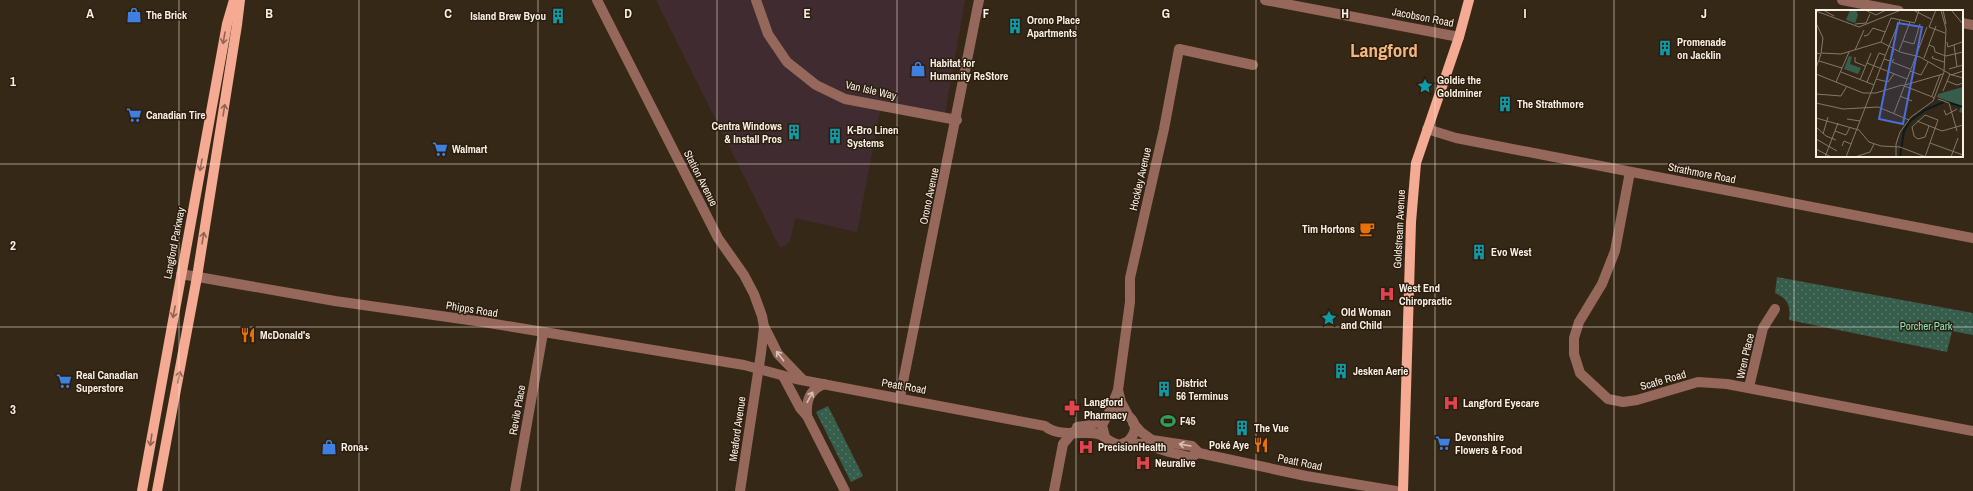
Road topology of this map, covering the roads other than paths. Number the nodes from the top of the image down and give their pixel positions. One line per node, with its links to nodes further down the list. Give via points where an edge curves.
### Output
1 (234, 0): 18 (main road, Langford Parkway, one-way to 18, via 227,24)
2 (240, 0): 19 (main road, one-way to 2)
3 (597, 0): 21 (street, Station Avenue, via 718,238 754,294)
4 (756, 0): 14 (street, Van Isle Way, via 768,34 787,62 816,85 845,99)
5 (979, 0): 14 (street, Orono Avenue)
6 (1265, 0): 12 (street, Jacobson Road)
7 (1469, 0): 12 (main road, Goldstream Avenue)
8 (1842, 0): 9 (street)
9 (1894, 10)
10 (1963, 23): 11 (street)
11 (1973, 25)
12 (1459, 37): 15 (main road, Goldstream Avenue)
13 (1253, 65): 28 (street, Hockley Avenue, via 1179,49 1164,129 1130,278 1130,302)
14 (956, 120): 29 (street, Orono Avenue)
15 (1427, 129): 16 (street, Strathmore Road, via 1456,138); 48 (main road, Goldstream Avenue, via 1416,163 1412,193)
16 (1630, 172): 17 (street, Strathmore Road); 27 (street, Scafe Road, via 1615,251 1602,284 1579,322 1574,338 1574,354 1580,374 1608,398 1623,402 1698,382)
17 (1973, 238)
18 (181, 274): 19 (street, Phipps Road); 41 (main road, Langford Parkway, one-way to 41)
19 (197, 277): 22 (street, Phipps Road); 42 (main road, one-way to 19)
20 (1775, 309): 27 (street, Wren Place, via 1764,328)
21 (764, 327): 23 (street, Station Avenue); 25 (street, one-way to 21, via 778,354)
22 (543, 333): 23 (street, Phipps Road, via 705,358); 43 (street, Revilo Place)
23 (758, 369): 24 (street, Peatt Road); 44 (street, Meaford Avenue)
24 (783, 376): 25 (street, Peatt Road); 30 (street)
25 (803, 380): 26 (street, Peatt Road)
26 (824, 384): 29 (street, Peatt Road); 30 (street, one-way to 26, via 808,398 816,387)
27 (1749, 387): 35 (street, Scafe Road)
28 (1118, 390): 31 (street, Hockley Avenue); 32 (street, Hockley Avenue, via 1121,402)
29 (900, 398): 33 (street, Peatt Road)
30 (807, 416): 45 (street)
31 (1106, 417): 32 (street, Peatt Road, via 1117,411); 33 (street, Peatt Road, via 1084,427 1053,424); 37 (street, via 1102,430)
32 (1131, 419): 38 (street, via 1132,436); 40 (street, Peatt Road, one-way to 32, via 1192,446 1155,441 1141,432)
33 (1045, 426): 34 (street, Peatt Road)
34 (1055, 430): 36 (street, Peatt Road); 39 (street)
35 (1973, 431)
36 (1073, 432): 37 (street, Peatt Road, via 1095,433); 39 (street)
37 (1105, 437): 38 (street, Peatt Road, via 1111,444)
38 (1123, 443): 40 (street, Peatt Road, via 1144,444 1190,457)
39 (1063, 444): 46 (street)
40 (1199, 453): 47 (street, Peatt Road, via 1306,476)
41 (142, 491)
42 (157, 491)
43 (515, 491)
44 (740, 491)
45 (845, 491)
46 (1054, 491)
47 (1396, 491)
48 (1403, 491)

